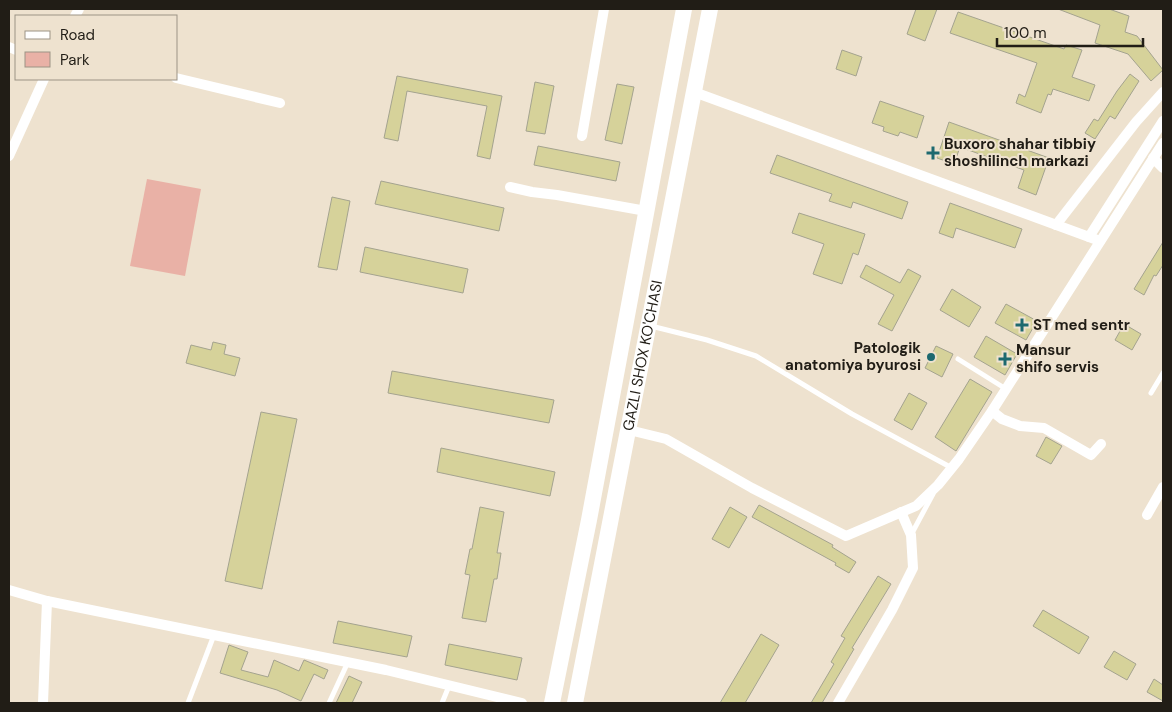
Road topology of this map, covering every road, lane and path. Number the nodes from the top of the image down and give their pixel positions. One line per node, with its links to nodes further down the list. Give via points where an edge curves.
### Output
1 (604, 9): 10 (street)
2 (684, 9): 16 (highway, GAZLI SHOX KO'CHASI)
3 (710, 9): 6 (highway, GAZLI SHOX KO'CHASI)
4 (178, 78): 8 (street)
5 (44, 80): 12 (street)
6 (694, 92): 17 (street); 20 (highway, GAZLI SHOX KO'CHASI)
7 (1163, 92): 17 (street)
8 (280, 103)
9 (1163, 121): 18 (street)
10 (582, 136)
11 (1163, 143): 13 (street)
12 (9, 156)
13 (1153, 158): 14 (street); 19 (street)
14 (1163, 168)
15 (510, 187): 16 (street)
16 (646, 211): 44 (highway, GAZLI SHOX KO'CHASI)
17 (1056, 224): 18 (street)
18 (1089, 237): 19 (street)
19 (1100, 240): 23 (street)
20 (648, 326): 26 (highway, GAZLI SHOX KO'CHASI); 28 (lane, via 756,356 852,414)
21 (958, 359): 23 (lane)
22 (1163, 373): 24 (lane)
23 (1006, 388): 25 (street)
24 (1151, 393)
25 (992, 411): 27 (street, via 1020,426 1044,428 1091,455); 28 (street)
26 (629, 430): 31 (street, via 666,439 846,536); 45 (highway, GAZLI SHOX KO'CHASI)
27 (1100, 444)
28 (952, 468): 29 (street)
29 (938, 485): 31 (street, via 916,506); 33 (lane)
30 (1163, 487): 32 (street)
31 (900, 512): 33 (street)
32 (1147, 515)
33 (911, 535): 46 (street, via 913,568)
34 (9, 590): 35 (street)
35 (47, 601): 36 (street); 39 (street)
36 (214, 635): 37 (street); 40 (lane)
37 (348, 662): 38 (street); 41 (lane)
38 (450, 685): 42 (lane); 43 (street)
39 (43, 703)
40 (188, 703)
41 (329, 703)
42 (442, 703)
43 (522, 703)
44 (552, 703)
45 (575, 703)
46 (838, 703)

